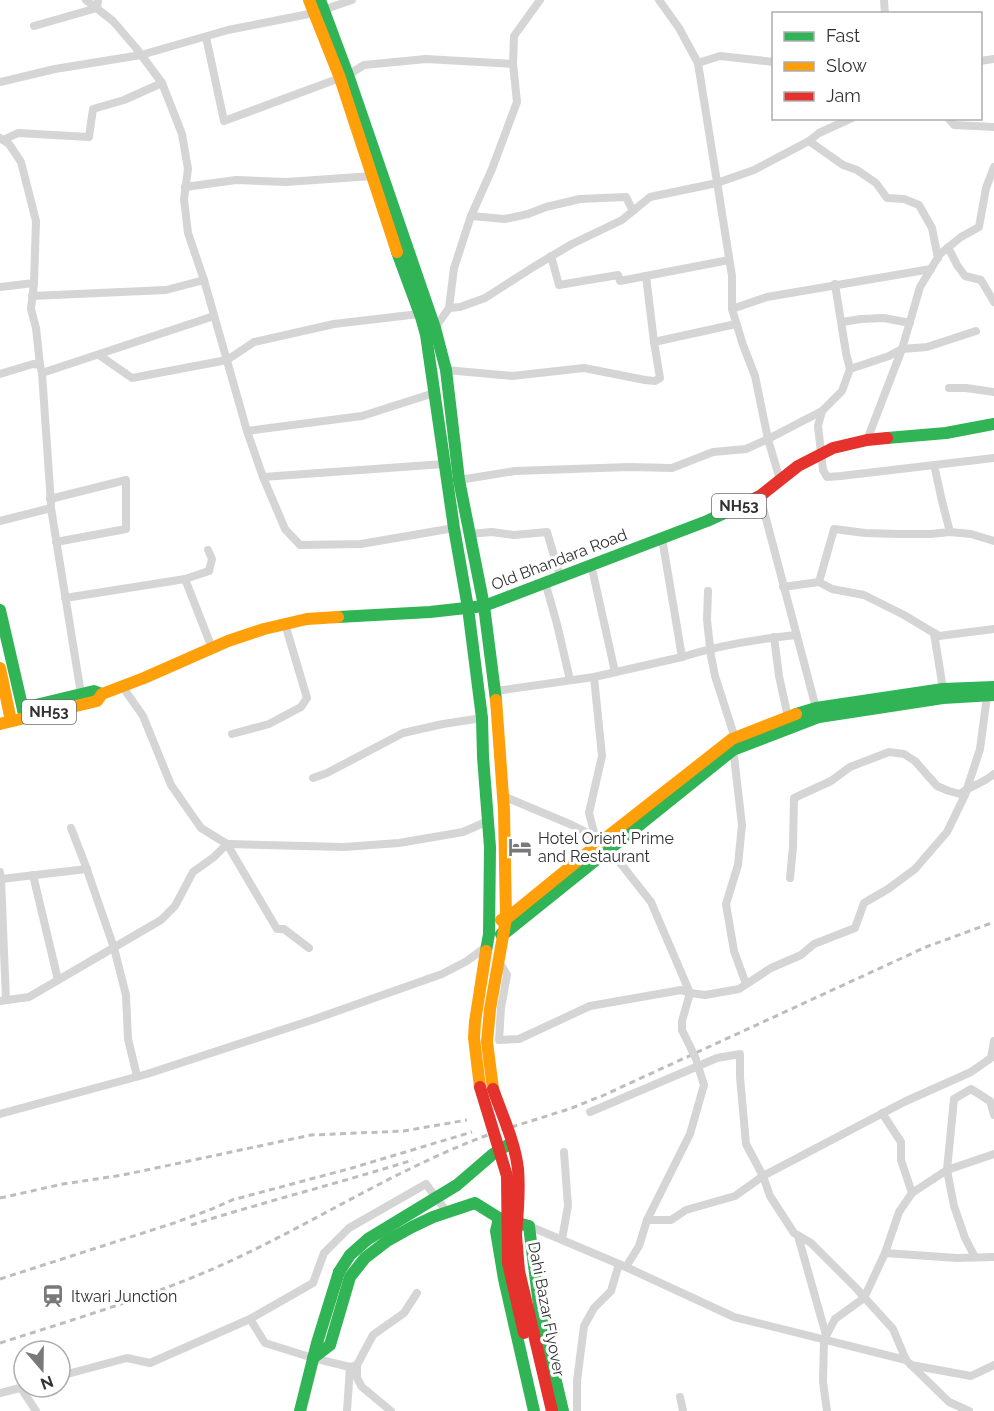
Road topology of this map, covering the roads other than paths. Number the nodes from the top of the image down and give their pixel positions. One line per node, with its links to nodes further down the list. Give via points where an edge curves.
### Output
1 (86, 0): 6 (street)
2 (309, 0): 7 (main road)
3 (352, 0): 7 (street)
4 (540, 0): 13 (street, via 514,36)
5 (659, 0): 11 (street)
6 (97, 4): 8 (street); 10 (street)
7 (319, 8): 9 (street); 14 (main road)
8 (34, 26)
9 (206, 37): 10 (street); 14 (street, via 224,121)
10 (141, 55): 15 (street); 16 (street)
11 (698, 63): 12 (street, via 720,56); 24 (street)
12 (772, 63)
13 (513, 64): 14 (street, via 426,59 364,65); 27 (street, via 517,102)
14 (344, 77): 23 (main road); 48 (main road)
15 (0, 82)
16 (162, 83): 20 (street, via 93,109 89,137 18,134); 25 (street, via 182,134 188,169)
17 (848, 120): 21 (street)
18 (950, 120): 19 (street, via 954,124)
19 (994, 127)
20 (2, 139): 35 (street, via 21,162 36,221)
21 (809, 141): 24 (street, via 754,170); 30 (street, via 876,183 887,198 919,205 932,228)
22 (994, 167): 28 (street, via 979,227)
23 (373, 176): 25 (street, via 286,182 236,180); 42 (main road)
24 (717, 183): 26 (street, via 650,197); 31 (street)
25 (185, 186): 34 (street, via 188,233)
26 (633, 211): 27 (street, via 626,197 580,199 505,219); 29 (street)
27 (471, 216): 40 (street, via 454,268)
28 (948, 247): 30 (street); 39 (street, via 965,276 981,280)
29 (551, 256): 33 (street, via 559,285 618,275 620,280); 40 (street, via 485,298)
30 (938, 258): 32 (street)
31 (729, 260): 33 (street); 41 (street)
32 (931, 269): 36 (street); 45 (street, via 920,287)
33 (646, 276): 49 (street)
34 (204, 280): 38 (street, via 166,290); 43 (street)
35 (34, 283): 37 (street); 38 (street)
36 (835, 284): 41 (street, via 767,297); 44 (street)
37 (0, 287)
38 (32, 296): 53 (street)
39 (994, 302)
40 (449, 308): 48 (street)
41 (732, 309): 46 (street)
42 (420, 314): 48 (main road); 52 (street, via 334,324 254,342)
43 (214, 316): 51 (street); 52 (street)
44 (842, 322): 45 (street, via 885,318); 54 (street)
45 (910, 323): 50 (street)
46 (736, 324): 49 (street); 63 (street, via 755,376)
47 (976, 331): 50 (street)
48 (431, 332): 55 (main road, Dahi Bazar Flyover); 59 (main road, Dahi Bazar Flyover)
49 (654, 342): 55 (street, via 660,378 655,381 584,368 512,376)
50 (902, 349): 54 (street); 64 (street)
51 (99, 355): 52 (street, via 132,378); 53 (street)
52 (227, 360): 62 (street)
53 (41, 369): 56 (street, via 33,364); 73 (street)
54 (850, 369): 60 (street, via 842,391)
55 (446, 370): 70 (main road, Dahi Bazar Flyover)
56 (0, 374)
57 (949, 388): 58 (street)
58 (994, 392)
59 (434, 393): 62 (street, via 362,416); 67 (main road, Dahi Bazar Flyover)
60 (822, 411): 63 (street); 65 (street, via 818,426)
61 (994, 424): 64 (main road, Old Bhandara Road / NH53)
62 (247, 431): 69 (street)
63 (768, 439): 70 (street, via 746,448 713,452 672,468 515,471); 71 (street)
64 (867, 440): 65 (main road, Old Bhandara Road / NH53)
65 (822, 453): 68 (street, via 827,477); 71 (main road, Old Bhandara Road / NH53)
66 (994, 458): 68 (street)
67 (444, 464): 69 (street); 75 (main road, Dahi Bazar Flyover)
68 (934, 465): 76 (street)
69 (263, 477): 75 (street, via 285,530 300,545 361,544)
70 (459, 480): 77 (main road, Dahi Bazar Flyover)
71 (780, 480): 72 (main road, Old Bhandara Road / NH53)
72 (760, 496): 78 (main road, Old Bhandara Road / NH53); 87 (street)
73 (50, 504): 74 (street); 80 (street); 80 (street, via 126,480 126,529)
74 (0, 521)
75 (454, 528): 91 (main road, Dahi Bazar Flyover)
76 (950, 532): 79 (street); 86 (street, via 899,534 834,529)
77 (469, 534): 83 (street, via 492,532 514,536 547,532); 90 (main road, Dahi Bazar Flyover)
78 (662, 538): 82 (main road, Old Bhandara Road / NH53); 100 (street)
79 (994, 541)
80 (56, 542): 89 (street)
81 (208, 550): 84 (street, via 212,559 209,571)
82 (591, 564): 83 (main road, Old Bhandara Road / NH53); 102 (street)
83 (560, 576): 85 (main road, Old Bhandara Road / NH53)
84 (185, 579): 89 (street); 98 (street)
85 (545, 582): 90 (main road, Old Bhandara Road / NH53); 104 (street)
86 (819, 582): 87 (street); 95 (street, via 832,589 864,595)
87 (783, 587): 96 (street)
88 (708, 591): 99 (street)
89 (65, 598): 109 (street)
90 (484, 606): 91 (main road, Old Bhandara Road / NH53); 106 (main road, Dahi Bazar Flyover)
91 (468, 608): 93 (main road, Old Bhandara Road / NH53); 113 (main road, Dahi Bazar Flyover)
92 (0, 610): 111 (main road)
93 (285, 624): 98 (main road, Old Bhandara Road / NH53); 115 (street, via 307,698 301,707 269,724)
94 (994, 629): 95 (street, via 939,636)
95 (934, 633): 107 (street)
96 (796, 635): 97 (street); 110 (street)
97 (774, 637): 99 (street); 114 (street)
98 (212, 648): 105 (main road, Old Bhandara Road / NH53)
99 (710, 649): 100 (street); 116 (street, via 733,732)
100 (682, 657): 102 (street)
101 (0, 668): 112 (main road)
102 (615, 672): 103 (street)
103 (594, 677): 104 (street); 124 (street, via 602,756 589,813)
104 (570, 680): 106 (street)
105 (122, 686): 109 (main road, NH53, via 102,694 94,690); 123 (street, via 143,716 171,785 201,828)
106 (495, 692): 120 (main road, Dahi Bazar Flyover)
107 (943, 693): 108 (main road); 110 (main road)
108 (992, 693): 119 (street)
109 (82, 699): 111 (main road, NH53, via 60,698)
110 (817, 712): 114 (main road)
111 (24, 713): 112 (main road, NH53)
112 (5, 717)
113 (482, 718): 118 (street, via 403,734); 121 (main road, Dahi Bazar Flyover)
114 (790, 722): 116 (main road)
115 (232, 734)
116 (732, 745): 124 (main road); 136 (street, via 742,825 738,865 726,904 734,951)
117 (994, 774): 119 (street)
118 (313, 778)
119 (967, 789): 128 (street, via 960,794 937,786 904,754 889,752 850,767 831,781 794,798); 136 (street, via 948,832 915,869 864,903 855,928 814,944)
120 (503, 795): 124 (street); 129 (main road, Dahi Bazar Flyover)
121 (488, 821): 123 (street, via 463,832 399,843 344,847); 131 (main road, Dahi Bazar Flyover)
122 (70, 828): 125 (street)
123 (227, 844): 132 (street, via 193,872 176,906 161,920); 133 (street, via 276,929 284,929)
124 (601, 845): 129 (main road); 130 (main road); 137 (street, via 651,902)
125 (87, 869): 127 (street); 132 (street)
126 (0, 876): 127 (street); 138 (street)
127 (33, 876): 135 (street)
128 (790, 878)
129 (506, 919): 130 (main road, Dahi Bazar Flyover); 131 (main road)
130 (505, 933): 131 (main road); 134 (main road, Dahi Bazar Flyover)
131 (488, 934): 141 (street, via 467,961 442,975); 147 (main road, Dahi Bazar Flyover, bridge, via 474,1038 480,1087)
132 (114, 948): 135 (street); 141 (street, via 126,995 128,1039)
133 (309, 948)
134 (499, 961): 137 (street, via 507,975 499,1040 519,1039 590,1006 681,990); 146 (main road, Dahi Bazar Flyover, bridge, via 487,1042 493,1089)
135 (58, 980): 138 (street, via 28,997)
136 (746, 984): 137 (street, via 728,991)
137 (690, 993): 140 (street, bridge, via 682,1030)
138 (3, 1001)
139 (994, 1041): 143 (street, via 991,1059 971,1072)
140 (697, 1063): 142 (street); 151 (street, via 740,1054 746,1144); 155 (street, via 704,1085 690,1134)
141 (137, 1076): 144 (street)
142 (590, 1112)
143 (882, 1113): 151 (street); 152 (street, via 901,1142 901,1160)
144 (0, 1114)
145 (994, 1115): 150 (street, via 990,1101 971,1089 954,1099)
146 (511, 1143): 147 (main road, bridge); 178 (main road, Dahi Bazar Flyover, bridge, via 518,1167 519,1271)
147 (499, 1150): 167 (main road, bridge, via 457,1185 368,1239 350,1255 339,1272); 177 (main road, Dahi Bazar Flyover, bridge, via 507,1176 508,1263)
148 (564, 1152): 158 (street, via 568,1206)
149 (994, 1154): 150 (street)
150 (947, 1170): 152 (street); 160 (street, via 954,1206)
151 (763, 1176): 155 (street, via 735,1196 686,1210 671,1220); 157 (street, via 770,1196)
152 (912, 1193): 159 (street, via 899,1212)
153 (447, 1212): 154 (main road, via 476,1203); 165 (street, via 426,1184 349,1228 324,1253 314,1283); 167 (main road, via 387,1241 365,1258 350,1277 330,1345)
154 (499, 1218): 156 (main road); 176 (main road, via 496,1231 504,1279)
155 (647, 1220): 162 (street, via 639,1246)
156 (529, 1226): 158 (street); 179 (main road, via 540,1313)
157 (798, 1236): 164 (street, via 811,1243); 166 (street)
158 (562, 1239): 162 (street)
159 (885, 1253): 160 (street); 164 (street)
160 (975, 1257): 161 (street)
161 (994, 1257)
162 (622, 1265): 166 (street, via 735,1317); 180 (street, via 611,1291 594,1308 585,1326)
163 (417, 1293): 170 (street, via 404,1313 373,1335)
164 (864, 1298): 166 (street, via 835,1320); 168 (street, via 893,1329)
165 (250, 1319): 167 (street, via 265,1343); 171 (street, via 150,1363 127,1358)
166 (825, 1338): 168 (street); 182 (street, via 823,1382)
167 (313, 1358): 170 (street); 173 (main road)
168 (909, 1362): 169 (street, via 971,1376); 183 (street, via 950,1402)
169 (994, 1365)
170 (353, 1366): 174 (street); 175 (street, via 362,1387)
171 (72, 1373)
172 (680, 1397): 181 (street)
173 (300, 1411)
174 (347, 1411)
175 (391, 1411)
176 (534, 1411)
177 (542, 1411)
178 (552, 1411)
179 (563, 1411)
180 (577, 1411)
181 (683, 1411)
182 (827, 1411)
183 (969, 1411)

